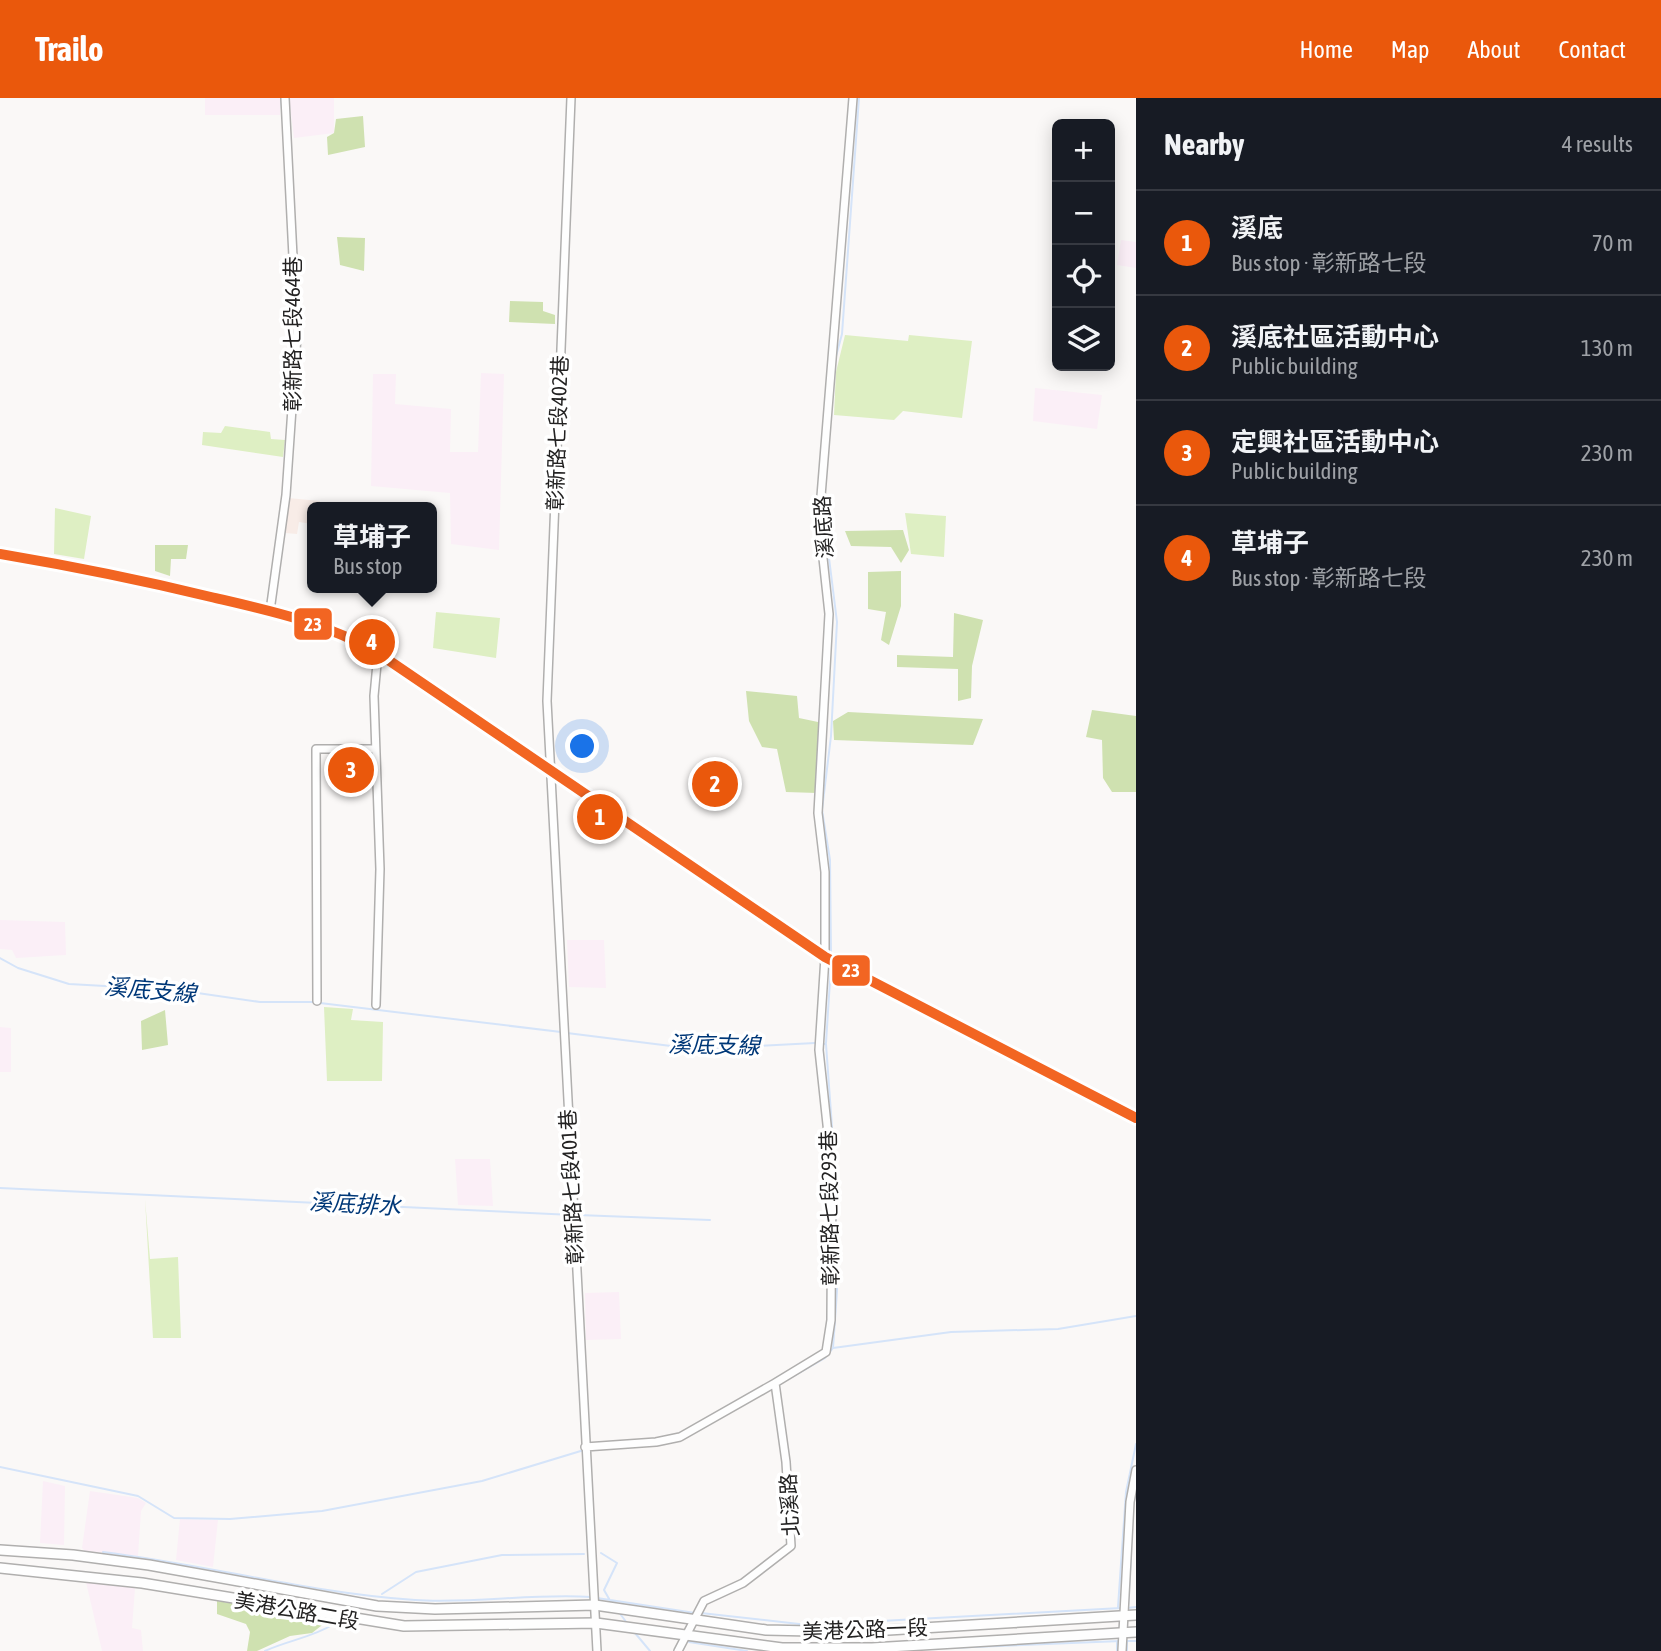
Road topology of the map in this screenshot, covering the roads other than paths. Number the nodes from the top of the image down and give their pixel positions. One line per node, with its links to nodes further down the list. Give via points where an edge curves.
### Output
1 (285, 98): 5 (street, 彰新路七段464巷, via 297,336 287,483)
2 (570, 98): 8 (street, 彰新路七段402巷, via 548,659)
3 (853, 98): 9 (street, 溪底路, via 819,521 829,614 818,813 825,872)
4 (0, 554): 5 (street, via 111,573)
5 (270, 611): 6 (street, via 333,628)
6 (378, 653): 7 (street); 8 (street)
7 (374, 749): 10 (street, via 316,749); 11 (street, via 380,869)
8 (549, 768): 9 (street); 14 (street, 彰新路七段401巷)
9 (825, 957): 12 (street); 13 (street, 彰新路七段293巷, via 819,1050 832,1171 831,1320 826,1352)
10 (317, 1001)
11 (376, 1005)
12 (1136, 1118)
13 (776, 1385): 14 (street, via 680,1437); 21 (street, 北溪路, via 791,1546 743,1584 704,1601)
14 (585, 1447): 18 (street, 彰新路七段401巷)
15 (1136, 1470): 20 (street)
16 (0, 1550): 18 (main road, 美港公路二段, via 149,1565 377,1606)
17 (0, 1568): 22 (main road, 美港公路二段, via 116,1579 404,1626)
18 (595, 1605): 21 (main road, 美港公路一段); 22 (street, 彰新路七段401巷)
19 (1136, 1615): 20 (main road, 美港公路一段)
20 (1123, 1616): 21 (main road, 美港公路一段, via 815,1632); 23 (street)
21 (692, 1620): 25 (street, 北溪路)
22 (596, 1623): 25 (main road, 美港公路一段); 26 (street, 彰新路七段401巷)
23 (1123, 1632): 24 (main road, 美港公路一段); 25 (main road, 美港公路一段, via 829,1649); 28 (street)
24 (1136, 1632)
25 (685, 1635): 27 (street, 北溪路)
26 (597, 1651)
27 (678, 1651)
28 (1122, 1651)

